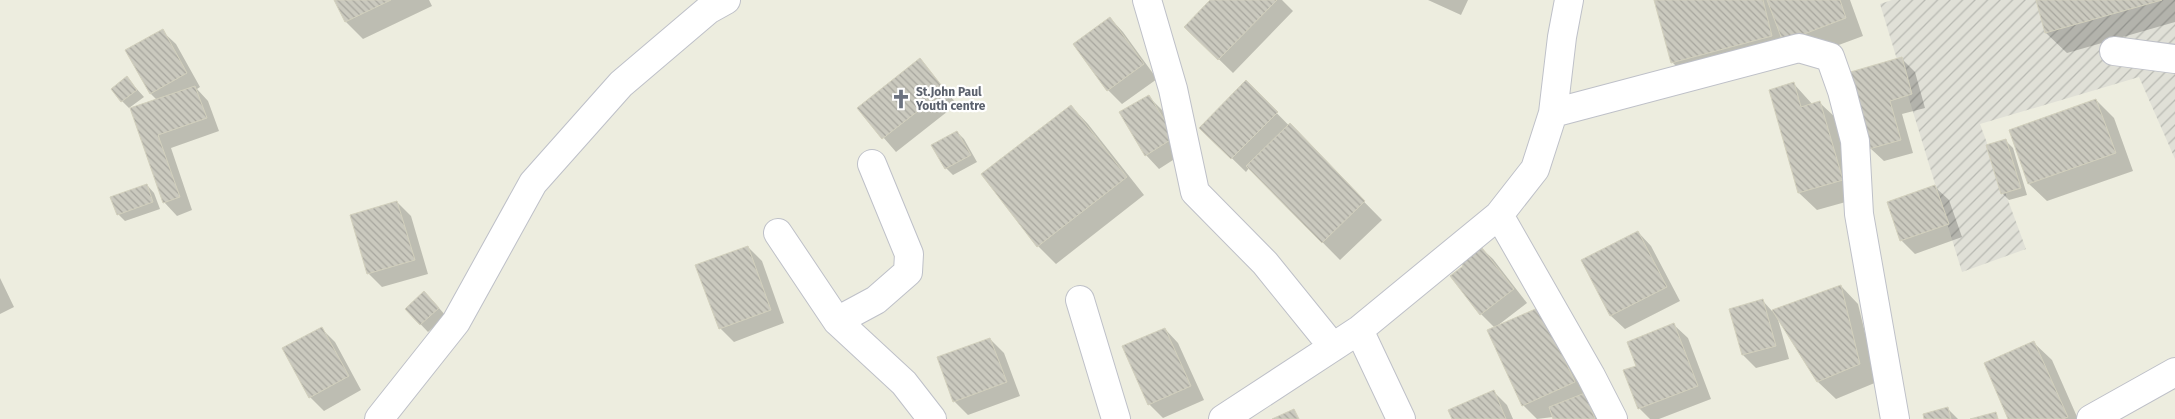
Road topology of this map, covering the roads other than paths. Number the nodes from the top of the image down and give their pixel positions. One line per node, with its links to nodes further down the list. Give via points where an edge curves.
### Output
1 (726, 0): 15 (street, via 708,10 622,84 533,183 456,322)
2 (1147, 0): 13 (street, via 1173,89 1195,192 1265,263)
3 (1570, 0): 6 (street)
4 (2114, 51): 5 (street)
5 (2175, 59)
6 (1553, 113): 8 (street, via 1535,169); 21 (street, via 1799,48 1830,56 1854,141 1859,214)
7 (872, 164): 11 (street, via 909,254 908,272 876,300)
8 (1499, 215): 12 (street); 20 (street)
9 (778, 233): 11 (street)
10 (1080, 300): 17 (street)
11 (837, 321): 16 (street, via 904,383)
12 (1359, 330): 13 (street); 19 (street)
13 (1333, 347): 18 (street)
14 (2175, 372): 22 (street)
15 (379, 419)
16 (932, 419)
17 (1116, 419)
18 (1223, 419)
19 (1401, 419)
20 (1613, 419)
21 (1895, 419)
22 (2091, 419)

